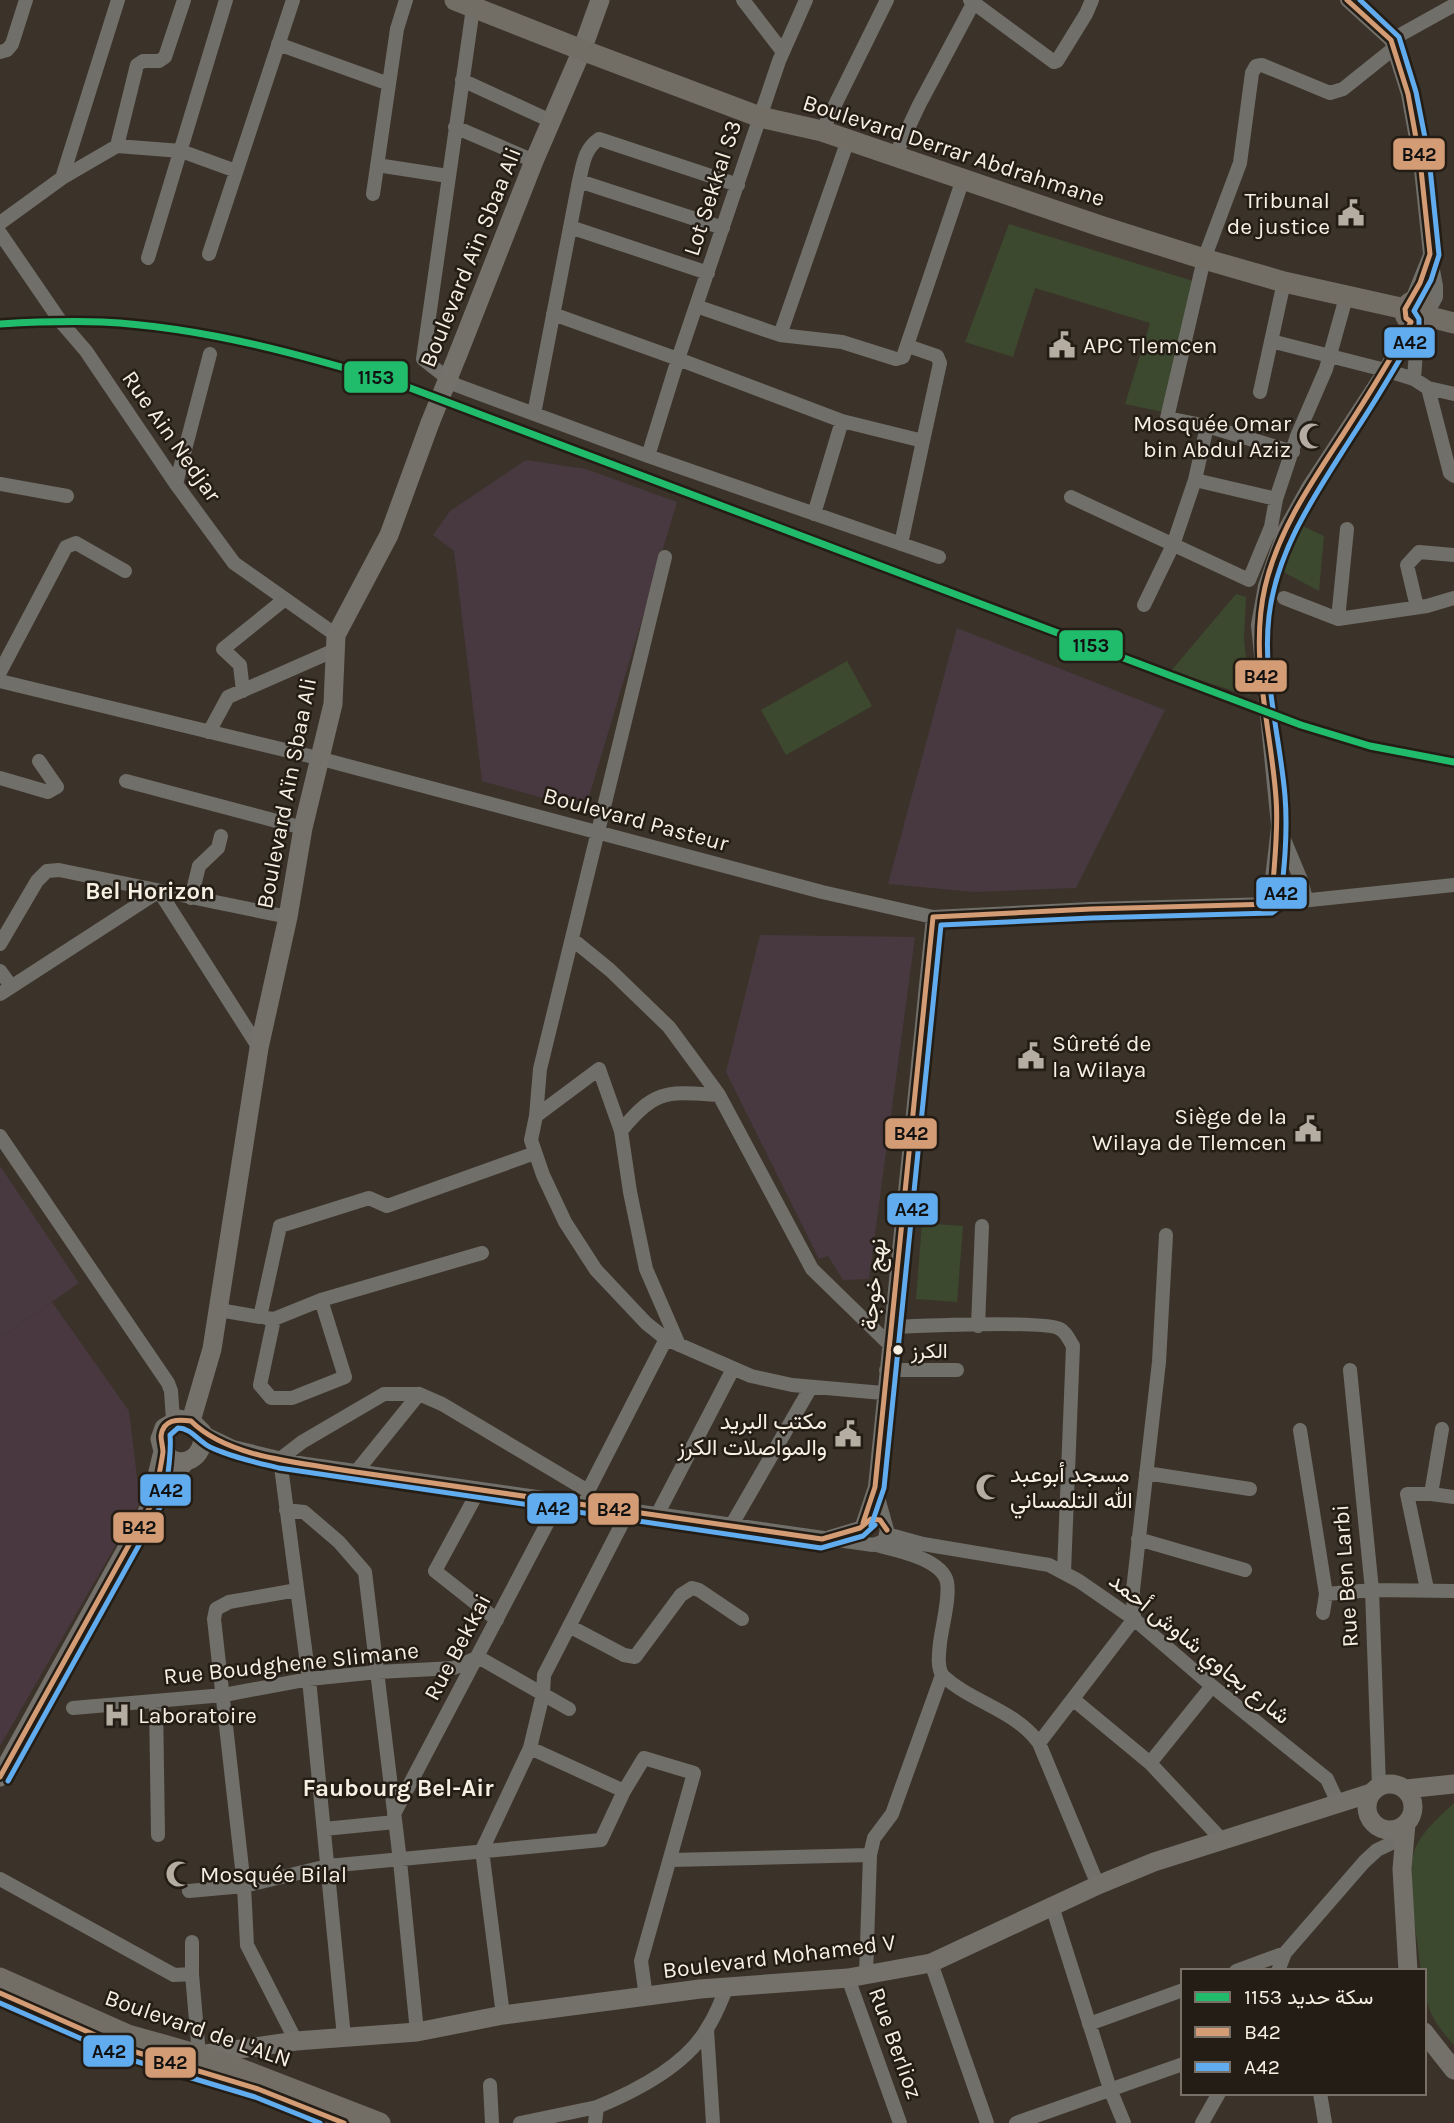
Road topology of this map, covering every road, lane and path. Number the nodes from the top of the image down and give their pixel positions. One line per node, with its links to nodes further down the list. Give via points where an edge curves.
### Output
1 (26, 0): 19 (street, via 12,44)
2 (118, 0): 35 (street)
3 (184, 0): 28 (street, via 165,57 143,61 136,68)
4 (226, 0): 29 (street)
5 (293, 0): 16 (street)
6 (406, 0): 22 (street)
7 (600, 0): 18 (main road, Boulevard Aïn Sbaa Ali)
8 (743, 0): 20 (street)
9 (806, 0): 20 (street, Lot Sekkal S3)
10 (887, 0): 26 (street)
11 (1091, 0): 13 (street, via 1054,62)
12 (1347, 0): 17 (street)
13 (973, 1): 30 (street)
14 (467, 2): 18 (main road, Boulevard Derrar Abdrahmane); 21 (street)
15 (1444, 5): 17 (street)
16 (278, 44): 22 (street); 33 (street)
17 (1392, 45): 46 (street, via 1343,89 1330,93 1256,66 1240,163); 52 (street, via 1408,94 1430,254)
18 (582, 50): 23 (main road, Boulevard Derrar Abdrahmane); 24 (main road, Boulevard Aïn Sbaa Ali)
19 (0, 52)
20 (783, 52): 23 (street, Lot Sekkal S3)
21 (462, 80): 24 (street); 25 (street)
22 (389, 83): 32 (street)
23 (760, 117): 26 (main road, Boulevard Derrar Abdrahmane); 38 (street, Lot Sekkal S3)
24 (551, 121): 31 (main road, Boulevard Aïn Sbaa Ali)
25 (455, 127): 31 (street); 34 (street)
26 (822, 131): 27 (main road, Boulevard Derrar Abdrahmane)
27 (848, 139): 30 (main road, Boulevard Derrar Abdrahmane); 54 (street)
28 (117, 146): 29 (street); 35 (street)
29 (181, 151): 33 (street); 45 (street)
30 (895, 156): 36 (main road, Boulevard Derrar Abdrahmane)
31 (534, 161): 92 (main road, Boulevard Aïn Sbaa Ali, bridge, via 390,535)
32 (377, 165): 34 (street); 39 (street)
33 (236, 171): 44 (street)
34 (448, 176): 65 (street, via 424,359 456,385)
35 (62, 178): 40 (street)
36 (963, 179): 46 (main road, Boulevard Derrar Abdrahmane); 56 (street)
37 (579, 181): 38 (street, via 584,156 599,139); 41 (street); 42 (street)
38 (738, 185): 42 (street, Lot Sekkal S3)
39 (373, 194)
40 (0, 223)
41 (570, 227): 47 (street); 51 (street)
42 (723, 228): 47 (street, Lot Sekkal S3)
43 (0, 233): 74 (street, Rue Ain Nedjar)
44 (209, 254)
45 (148, 258)
46 (1204, 259): 48 (main road, Boulevard Derrar Abdrahmane); 67 (street, via 1167,418)
47 (708, 273): 50 (street, Lot Sekkal S3)
48 (1284, 282): 49 (main road, Boulevard Derrar Abdrahmane); 55 (street)
49 (1347, 294): 52 (main road, Boulevard Derrar Abdrahmane); 58 (street)
50 (696, 306): 54 (street); 59 (street, Lot Sekkal S3)
51 (553, 314): 59 (street); 65 (street)
52 (1417, 314): 53 (main road, Boulevard Derrar Abdrahmane); 60 (street); 61 (street)
53 (1454, 323)
54 (780, 335): 56 (street, via 842,342 896,359 903,357)
55 (1271, 341): 58 (street); 63 (street)
56 (908, 346): 68 (street, via 937,356 940,363)
57 (211, 354): 74 (street)
58 (1329, 355): 60 (street); 69 (street)
59 (678, 359): 66 (street); 70 (street, Lot Sekkal S3)
60 (1385, 370): 61 (street); 101 (street, via 1309,486 1284,531 1265,586 1258,625)
61 (1414, 379): 62 (street)
62 (1428, 388): 64 (street); 71 (street)
63 (1260, 392)
64 (1454, 394)
65 (534, 414): 70 (street)
66 (842, 421): 68 (street); 78 (street)
67 (1207, 426): 69 (street); 72 (street)
68 (923, 441): 80 (street)
69 (1293, 452): 77 (street)
70 (648, 456): 78 (street)
71 (1454, 476)
72 (1195, 480): 77 (street); 81 (street)
73 (0, 484): 75 (street)
74 (176, 484): 88 (street, Rue Ain Nedjar, via 234,563)
75 (67, 495)
76 (1071, 497): 81 (street)
77 (1276, 499): 81 (street, via 1271,527 1249,580)
78 (814, 514): 80 (street)
79 (1347, 529): 91 (street)
80 (901, 544): 84 (street)
81 (1173, 545): 89 (street)
82 (1454, 555): 90 (street, via 1419,552 1411,558 1407,565)
83 (665, 556): 103 (street)
84 (939, 557)
85 (125, 571): 93 (street, via 76,543 66,547)
86 (1284, 598): 91 (street)
87 (1454, 598): 90 (street)
88 (285, 599): 92 (street, Rue Ain Nedjar); 95 (street, via 223,649 240,665)
89 (1144, 605)
90 (1417, 607): 91 (street)
91 (1338, 619)
92 (335, 643): 95 (street); 97 (main road, Boulevard Aïn Sbaa Ali, via 333,704)
93 (0, 672)
94 (0, 681): 96 (street, Boulevard Pasteur)
95 (243, 691): 96 (street, via 228,698)
96 (209, 732): 97 (street, Boulevard Pasteur)
97 (318, 758): 102 (main road, Boulevard Aïn Sbaa Ali); 103 (street, Boulevard Pasteur)
98 (39, 761): 99 (street, via 57,787 48,792)
99 (0, 778)
100 (126, 781): 102 (street)
101 (1278, 825): 108 (street); 109 (street)
102 (303, 828): 111 (main road, Boulevard Aïn Sbaa Ali)
103 (597, 832): 110 (street, Boulevard Pasteur); 112 (street)
104 (221, 836): 107 (street, via 218,848 199,866)
105 (1454, 889): 108 (street, Boulevard Pasteur)
106 (159, 891): 107 (street); 113 (street, via 59,870 47,872); 115 (street); 116 (street)
107 (191, 898): 111 (street)
108 (1306, 899): 109 (street, Boulevard Pasteur)
109 (1272, 904): 110 (street, Boulevard Pasteur)
110 (933, 917): 129 (street, نهج خوجة)
111 (288, 918): 116 (main road, Boulevard Aïn Sbaa Ali)
112 (572, 939): 117 (street, via 669,1027); 118 (street, via 540,1069)
113 (0, 944)
114 (0, 971): 115 (street)
115 (6, 990)
116 (259, 1048): 126 (main road, Boulevard Aïn Sbaa Ali)
117 (719, 1095): 119 (street, via 670,1094 653,1100 638,1109); 131 (street, via 812,1269)
118 (536, 1116): 119 (street, via 598,1069); 121 (street, via 531,1140)
119 (621, 1131): 130 (street, via 646,1269)
120 (0, 1136): 139 (street, via 167,1383)
121 (535, 1153): 127 (street, via 387,1206 369,1198 279,1226); 130 (street, via 565,1222 596,1270 621,1299)
122 (982, 1226): 128 (street)
123 (1166, 1235): 147 (street, via 1159,1362)
124 (482, 1253): 125 (street)
125 (321, 1300): 127 (street); 127 (street, via 345,1377 292,1398 271,1398 260,1385)
126 (219, 1310): 127 (street); 139 (main road, Boulevard Aïn Sbaa Ali)
127 (267, 1318)
128 (978, 1326): 129 (street); 166 (street, via 1058,1328 1073,1346)
129 (893, 1327): 131 (street, نهج خوجة)
130 (673, 1342): 132 (street); 154 (street)
131 (890, 1345): 133 (street, نهج خوجة)
132 (733, 1369): 136 (street); 158 (street)
133 (886, 1370): 134 (street); 137 (street, نهج خوجة)
134 (957, 1370)
135 (1350, 1370): 169 (street, Rue Ben Larbi)
136 (811, 1387): 137 (street); 160 (street)
137 (883, 1393): 148 (street, نهج خوجة)
138 (419, 1394): 145 (street, via 384,1394); 146 (street); 154 (street, via 442,1404)
139 (189, 1424): 142 (street); 143 (main road, via 168,1423 161,1433); 144 (main road, via 203,1447)
140 (1442, 1429): 151 (street)
141 (1300, 1430): 171 (street)
142 (240, 1449): 144 (street, via 220,1449); 145 (street)
143 (163, 1451): 144 (main road, via 172,1460); 152 (main road)
144 (192, 1458): 152 (main road)
145 (280, 1460): 146 (street); 156 (street)
146 (356, 1472): 150 (street)
147 (1146, 1473): 149 (street); 163 (street)
148 (875, 1487): 159 (street, نهج خوجة); 161 (street, نهج خوجة)
149 (1250, 1489)
150 (479, 1490): 155 (street); 175 (street, via 435,1572)
151 (1431, 1494): 153 (street); 167 (street, via 1408,1494)
152 (156, 1496): 191 (main road)
153 (1454, 1497)
154 (588, 1498): 155 (street); 157 (street)
155 (559, 1501): 175 (street, Rue Bekkai)
156 (286, 1510): 168 (street); 178 (street, via 304,1512 365,1572)
157 (628, 1512): 158 (street); 176 (street)
158 (657, 1515): 160 (street)
159 (862, 1525): 161 (street, via 875,1518); 162 (street); 164 (street, via 863,1540)
160 (731, 1526): 162 (street)
161 (886, 1530): 164 (street, via 884,1541); 166 (street, شارع بجاوي شاوش أحمد, via 923,1544 1049,1565)
162 (822, 1539): 164 (street)
163 (1138, 1539): 165 (street); 174 (street)
164 (873, 1545): 179 (street, via 901,1551 942,1572 947,1586 939,1658)
165 (1245, 1570)
166 (1064, 1572): 174 (street, شارع بجاوي شاوش أحمد)
167 (1427, 1589): 169 (street); 170 (street)
168 (297, 1590): 180 (street); 182 (street, via 229,1602 215,1609)
169 (1371, 1590): 171 (street); 194 (street, Rue Ben Larbi)
170 (1454, 1591)
171 (1326, 1594): 172 (street)
172 (1323, 1614)
173 (742, 1619): 176 (street, via 692,1588 681,1595 635,1657)
174 (1134, 1619): 181 (street, شارع بجاوي شاوش أحمد); 184 (street)
175 (497, 1620): 177 (street, Rue Bekkai)
176 (569, 1626): 183 (street, via 544,1675)
177 (478, 1657): 178 (street, Rue Boudghene Slimane, via 454,1668); 183 (street); 196 (street, Rue Bekkai)
178 (378, 1672): 180 (street, Rue Boudghene Slimane); 196 (street)
179 (942, 1675): 188 (street, via 1011,1716); 202 (street, via 891,1814 874,1838)
180 (309, 1679): 182 (street, Rue Boudghene Slimane); 197 (street)
181 (1212, 1686): 190 (street); 195 (street, شارع بجاوي شاوش أحمد, via 1327,1779)
182 (224, 1695): 185 (street, Rue Boudghene Slimane); 208 (street)
183 (543, 1695): 187 (street); 189 (street)
184 (1074, 1700): 188 (street); 190 (street)
185 (156, 1701): 186 (street, Rue Boudghene Slimane); 199 (street)
186 (73, 1708)
187 (569, 1709)
188 (1039, 1743): 207 (street)
189 (530, 1748): 193 (street); 201 (street)
190 (1150, 1763): 200 (street)
191 (0, 1777)
192 (1451, 1784): 194 (main road)
193 (624, 1791): 201 (street, via 601,1840); 203 (street, via 644,1758 694,1773)
194 (1386, 1792): 195 (main road, Boulevard Mohamed V); 198 (main road, via 1375,1824); 198 (main road, via 1412,1814)
195 (1339, 1805): 200 (main road, Boulevard Mohamed V)
196 (394, 1818): 197 (street); 204 (street)
197 (324, 1829): 205 (street)
198 (1396, 1832): 212 (street); 216 (main road)
199 (158, 1835)
200 (1223, 1841): 207 (main road, Boulevard Mohamed V)
201 (482, 1850): 204 (street); 224 (street)
202 (870, 1855): 203 (street); 218 (street)
203 (670, 1860): 223 (street, via 641,1961)
204 (400, 1861): 205 (street); 227 (street)
205 (328, 1866): 208 (street); 229 (street)
206 (0, 1879): 217 (street, via 174,1975)
207 (1098, 1885): 210 (main road, Boulevard Mohamed V)
208 (244, 1886): 209 (street); 230 (street, via 247,1945)
209 (190, 1891)
210 (1052, 1906): 213 (main road, Boulevard Mohamed V); 225 (street)
211 (191, 1942): 217 (street)
212 (1285, 1953): 214 (street); 215 (street)
213 (931, 1963): 218 (main road, Boulevard Mohamed V); 246 (street)
214 (1241, 1969)
215 (1279, 1969)
216 (1408, 1969)
217 (192, 1975): 231 (street)
218 (857, 1976): 220 (main road, Boulevard Mohamed V); 245 (street, Rue Berlioz)
219 (0, 1978): 231 (main road, Boulevard de L'ALN, via 128,2035)
220 (727, 1987): 223 (main road, Boulevard Mohamed V); 226 (street)
221 (1181, 1991): 225 (street)
222 (0, 1993): 239 (main road, Boulevard de L'ALN, via 129,2050 258,2089)
223 (646, 1997): 224 (main road, Boulevard Mohamed V)
224 (503, 2015): 227 (main road, Boulevard Mohamed V)
225 (1089, 2024): 235 (street)
226 (707, 2030): 238 (street, via 648,2084); 244 (street)
227 (417, 2032): 229 (main road, Boulevard Mohamed V)
228 (1426, 2035): 233 (main road)
229 (344, 2037): 230 (main road, Boulevard Mohamed V)
230 (296, 2041): 231 (main road, Boulevard Mohamed V)
231 (199, 2055): 240 (main road, Boulevard de L'ALN)
232 (1181, 2065): 235 (street)
233 (1454, 2070)
234 (490, 2085): 241 (street)
235 (1110, 2089): 247 (street); 248 (street)
236 (1218, 2095): 249 (street)
237 (1320, 2095): 250 (street)
238 (597, 2107): 242 (street); 243 (street)
239 (344, 2123)
240 (380, 2123)
241 (492, 2123)
242 (520, 2123)
243 (595, 2123)
244 (713, 2123)
245 (900, 2123)
246 (987, 2123)
247 (1016, 2123)
248 (1124, 2123)
249 (1202, 2123)
250 (1325, 2123)

